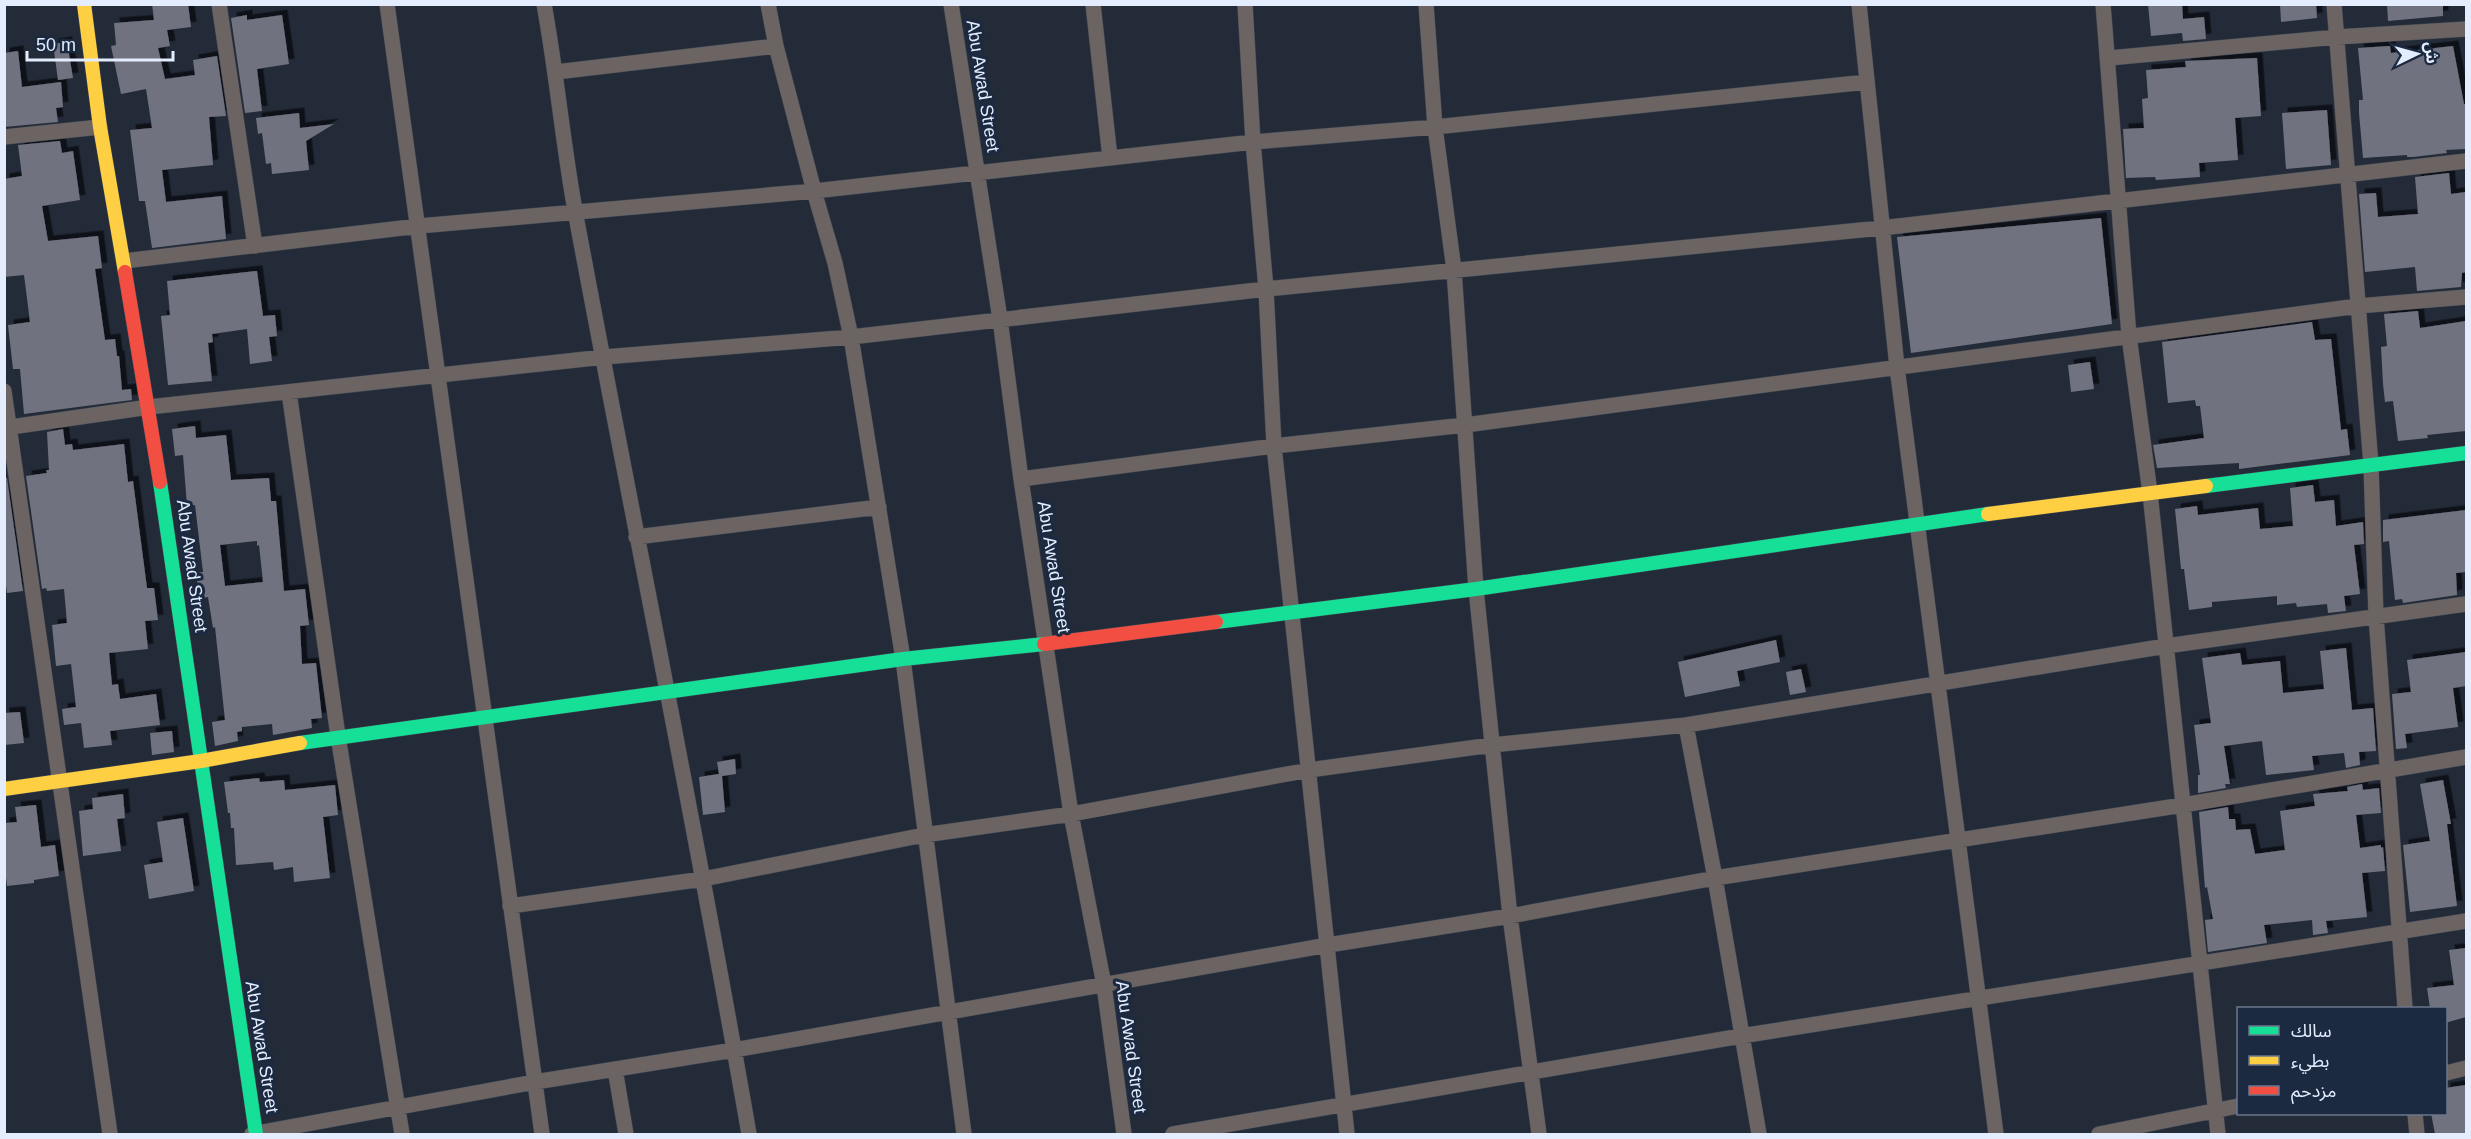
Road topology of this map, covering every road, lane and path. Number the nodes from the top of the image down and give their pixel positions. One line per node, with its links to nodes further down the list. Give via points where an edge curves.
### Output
1 (84, 4): 19 (street, Abu Awad Street)
2 (219, 4): 32 (street)
3 (387, 4): 30 (street)
4 (544, 4): 17 (street)
5 (768, 4): 15 (street)
6 (951, 4): 25 (street, Abu Awad Street)
7 (1093, 4): 23 (street)
8 (1245, 4): 22 (street)
9 (1426, 4): 20 (street)
10 (1859, 4): 18 (street)
11 (2103, 4): 16 (street)
12 (2334, 4): 14 (street)
13 (2466, 29): 14 (street)
14 (2337, 36): 16 (street); 26 (street)
15 (776, 46): 17 (street); 27 (street)
16 (2109, 58): 28 (street)
17 (556, 72): 29 (street)
18 (1867, 82): 20 (street); 31 (street)
19 (100, 127): 21 (street); 33 (street, Abu Awad Street)
20 (1436, 127): 22 (street); 34 (street)
21 (4, 137)
22 (1253, 142): 23 (street); 35 (street)
23 (1110, 158): 25 (street)
24 (2466, 161): 26 (street)
25 (976, 173): 27 (street); 38 (street, Abu Awad Street)
26 (2348, 174): 28 (street); 37 (street)
27 (814, 191): 29 (street); 40 (street)
28 (2120, 200): 31 (street); 39 (street)
29 (576, 212): 30 (street); 41 (street)
30 (419, 226): 32 (street); 43 (street)
31 (1881, 228): 34 (street); 42 (street)
32 (255, 246): 33 (street)
33 (124, 261): 46 (street, Abu Awad Street)
34 (1454, 270): 35 (street); 47 (street)
35 (1266, 289): 38 (street); 49 (street)
36 (2466, 297): 37 (street)
37 (2358, 306): 39 (street); 51 (street)
38 (1000, 319): 40 (street); 52 (street, Abu Awad Street)
39 (2129, 336): 42 (street); 53 (street)
40 (851, 337): 41 (street); 54 (street)
41 (604, 357): 43 (street); 56 (street)
42 (1897, 367): 47 (street); 55 (street)
43 (438, 376): 45 (street); 66 (street)
44 (4, 391): 48 (street)
45 (289, 392): 46 (street); 68 (street)
46 (149, 407): 48 (street); 71 (street, Abu Awad Street)
47 (1466, 425): 49 (street); 57 (street)
48 (7, 428): 74 (street)
49 (1274, 446): 52 (street); 59 (street)
50 (2466, 453): 51 (street)
51 (2371, 465): 53 (street); 60 (street)
52 (1021, 479): 61 (street, Abu Awad Street)
53 (2150, 493): 55 (street); 62 (street)
54 (879, 507): 56 (street); 63 (street)
55 (1918, 523): 57 (street); 64 (street)
56 (636, 537): 65 (street)
57 (1476, 589): 59 (street); 69 (street)
58 (2466, 603): 60 (street)
59 (1290, 613): 61 (street); 72 (street)
60 (2376, 616): 62 (street); 73 (street)
61 (1047, 644): 63 (street); 77 (street, Abu Awad Street)
62 (2166, 645): 64 (street); 76 (street)
63 (903, 659): 65 (street); 78 (street)
64 (1939, 682): 67 (street); 79 (street)
65 (668, 693): 66 (street); 81 (street)
66 (484, 719): 68 (street); 82 (street)
67 (1686, 725): 69 (street); 80 (street)
68 (338, 736): 71 (street); 101 (street)
69 (1492, 745): 72 (street); 83 (street)
70 (2466, 757): 73 (street)
71 (201, 761): 74 (street); 105 (street, Abu Awad Street)
72 (1309, 770): 77 (street); 86 (street)
73 (2388, 771): 76 (street); 85 (street)
74 (59, 781): 75 (street); 104 (street)
75 (4, 789)
76 (2183, 805): 79 (street); 87 (street)
77 (1071, 814): 78 (street); 88 (street, Abu Awad Street)
78 (924, 835): 81 (street); 91 (street)
79 (1958, 840): 80 (street); 89 (street)
80 (1715, 878): 83 (street); 92 (street)
81 (704, 879): 82 (street); 93 (street)
82 (510, 906): 98 (street)
83 (1510, 916): 86 (street); 96 (street)
84 (2466, 921): 85 (street)
85 (2399, 933): 87 (street); 90 (street)
86 (1328, 945): 88 (street); 99 (street)
87 (2199, 964): 89 (street); 102 (street)
88 (1104, 985): 91 (street); 111 (street, Abu Awad Street)
89 (1979, 998): 92 (street); 116 (street)
90 (2405, 1007)
91 (949, 1013): 93 (street); 110 (street)
92 (1741, 1036): 96 (street); 115 (street)
93 (734, 1050): 95 (street); 109 (street)
94 (2466, 1068): 97 (street)
95 (615, 1069): 98 (street); 108 (street)
96 (1532, 1072): 99 (street); 114 (street)
97 (2447, 1073)
98 (535, 1082): 101 (street); 107 (street)
99 (1343, 1104): 112 (street); 113 (street)
100 (2237, 1106): 102 (street)
101 (397, 1107): 105 (street); 106 (street)
102 (2215, 1110): 117 (street); 118 (street)
103 (2415, 1115): 119 (street)
104 (110, 1134)
105 (254, 1134)
106 (402, 1134)
107 (542, 1134)
108 (626, 1134)
109 (749, 1134)
110 (964, 1134)
111 (1124, 1134)
112 (1173, 1134)
113 (1347, 1134)
114 (1539, 1134)
115 (1759, 1134)
116 (1996, 1134)
117 (2099, 1134)
118 (2218, 1134)
119 (2417, 1134)

